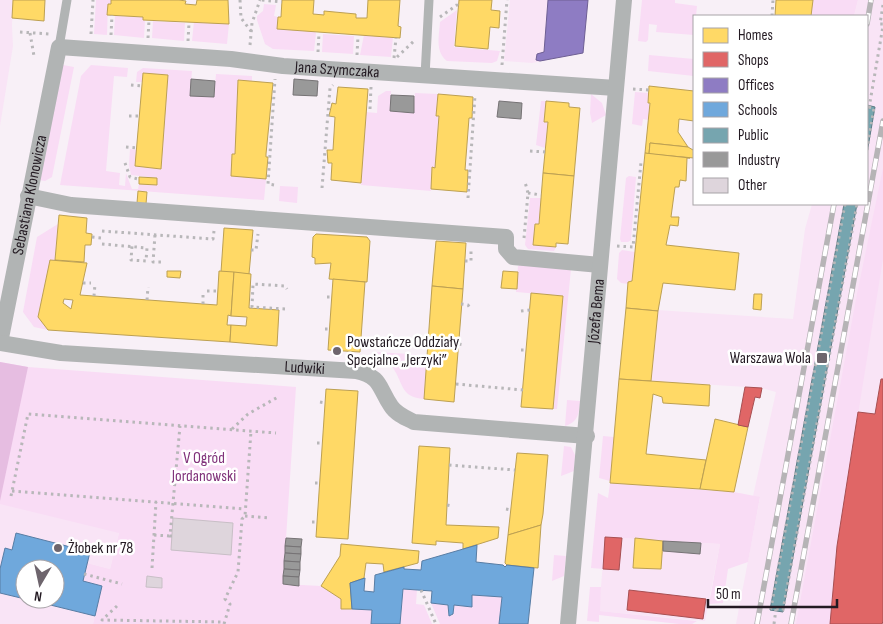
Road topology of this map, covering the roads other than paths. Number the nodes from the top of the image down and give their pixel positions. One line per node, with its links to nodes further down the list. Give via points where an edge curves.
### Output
1 (67, 0): 4 (lane)
2 (429, 0): 5 (lane)
3 (624, 0): 6 (street, Józefa Bema)
4 (54, 41): 5 (street, Jana Szymczaka, via 283,66); 7 (street, Sebastiana Klonowicza)
5 (425, 76): 6 (street, Jana Szymczaka)
6 (624, 88): 8 (street, Józefa Bema)
7 (28, 196): 8 (street, via 71,205 506,237 506,249 512,256); 9 (street, Sebastiana Klonowicza)
8 (600, 265): 10 (street, Józefa Bema)
9 (0, 343): 10 (street, Ludwiki, via 61,354 356,371 376,379 391,406 414,422)
10 (587, 436): 11 (street, Józefa Bema)
11 (568, 624)

